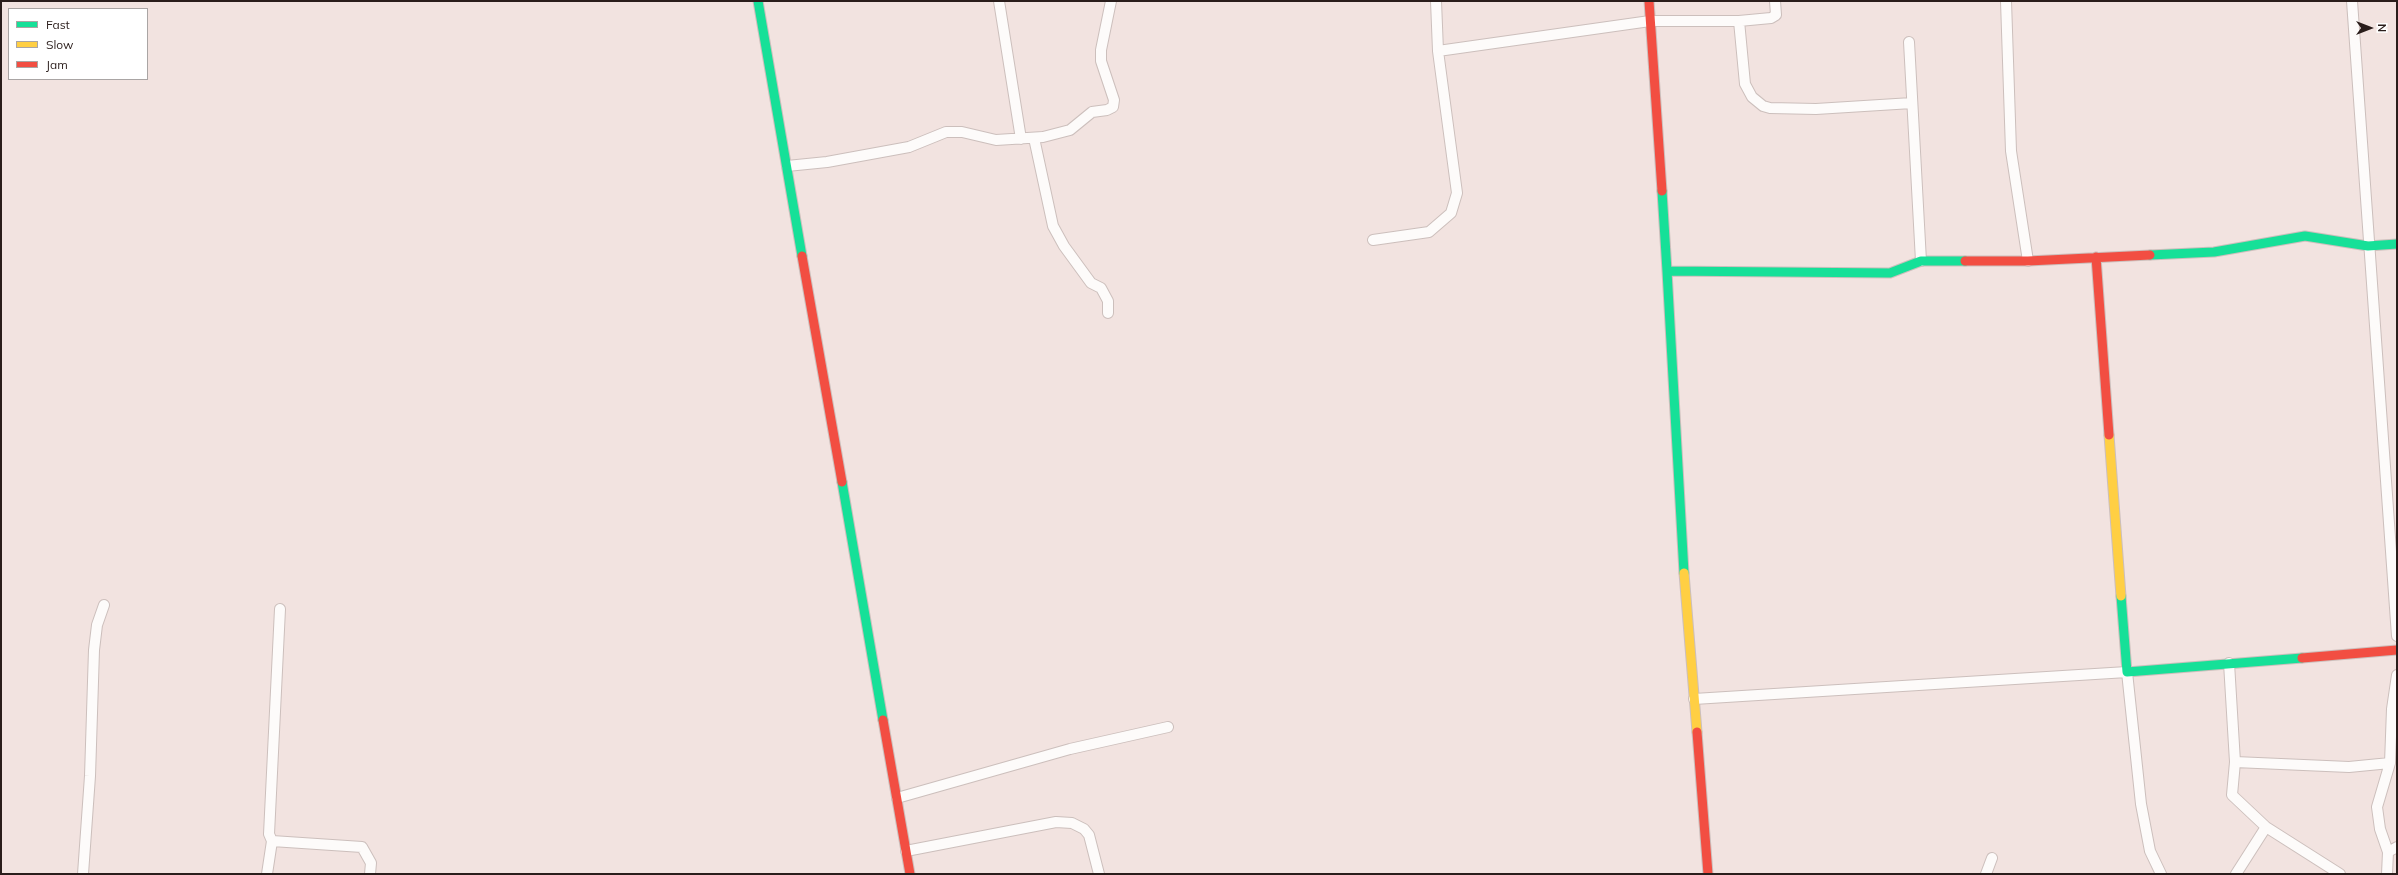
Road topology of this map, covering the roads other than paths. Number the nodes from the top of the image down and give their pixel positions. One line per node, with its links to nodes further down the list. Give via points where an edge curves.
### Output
1 (758, 1): 16 (street)
2 (999, 1): 15 (street)
3 (1112, 1): 14 (street, via 1100,50 1101,61 1114,100 1113,106 1107,110 1092,112 1070,130)
4 (1436, 1): 12 (street)
5 (1649, 1): 9 (street)
6 (1775, 1): 10 (street, via 1776,15 1771,18)
7 (2006, 1): 22 (street, via 2011,151)
8 (2352, 1): 19 (street)
9 (1650, 21): 10 (street); 12 (street); 23 (street)
10 (1739, 21): 13 (street, via 1746,84 1752,97 1763,106 1776,109 1816,109)
11 (1909, 42): 13 (street)
12 (1438, 50): 17 (street, via 1457,193 1451,213 1429,232)
13 (1912, 103): 21 (street)
14 (1034, 138): 15 (street); 24 (street, via 1054,226 1064,246 1091,283 1100,288 1108,301)
15 (1021, 139): 16 (street, via 996,140 962,132 946,132 909,147 827,162)
16 (787, 166): 38 (street, via 849,535)
17 (1373, 240)
18 (2397, 244): 19 (street)
19 (2368, 246): 20 (street, via 2305,236 2214,252); 25 (street)
20 (2096, 257): 22 (street); 31 (street)
21 (1921, 261): 22 (street); 23 (street, via 1890,272)
22 (2028, 261)
23 (1667, 271): 33 (street)
24 (1108, 313)
25 (2394, 571): 28 (street)
26 (104, 605): 44 (street, via 97,625 94,650 90,776)
27 (280, 609): 40 (street, via 268,819)
28 (2397, 636)
29 (2397, 650): 30 (street)
30 (2229, 663): 31 (street); 36 (street)
31 (2127, 672): 33 (street); 51 (street, via 2142,804 2150,850)
32 (2397, 675): 34 (street)
33 (1694, 699): 49 (street)
34 (2395, 710): 37 (street)
35 (1168, 726): 38 (street, via 1070,749)
36 (2236, 762): 37 (street, via 2349,767); 39 (street, via 2232,795)
37 (2390, 763): 41 (street, via 2377,807 2380,830)
38 (897, 798): 42 (street)
39 (2266, 828): 52 (street); 53 (street)
40 (272, 841): 45 (street); 46 (street, via 362,847 371,863)
41 (2393, 850): 54 (street)
42 (906, 851): 47 (street); 48 (street, via 1056,822 1072,823 1084,829 1089,835)
43 (1992, 858): 50 (street)
44 (83, 874)
45 (267, 874)
46 (370, 874)
47 (910, 874)
48 (1099, 874)
49 (1708, 874)
50 (1986, 874)
51 (2161, 874)
52 (2236, 874)
53 (2340, 874)
54 (2387, 874)

